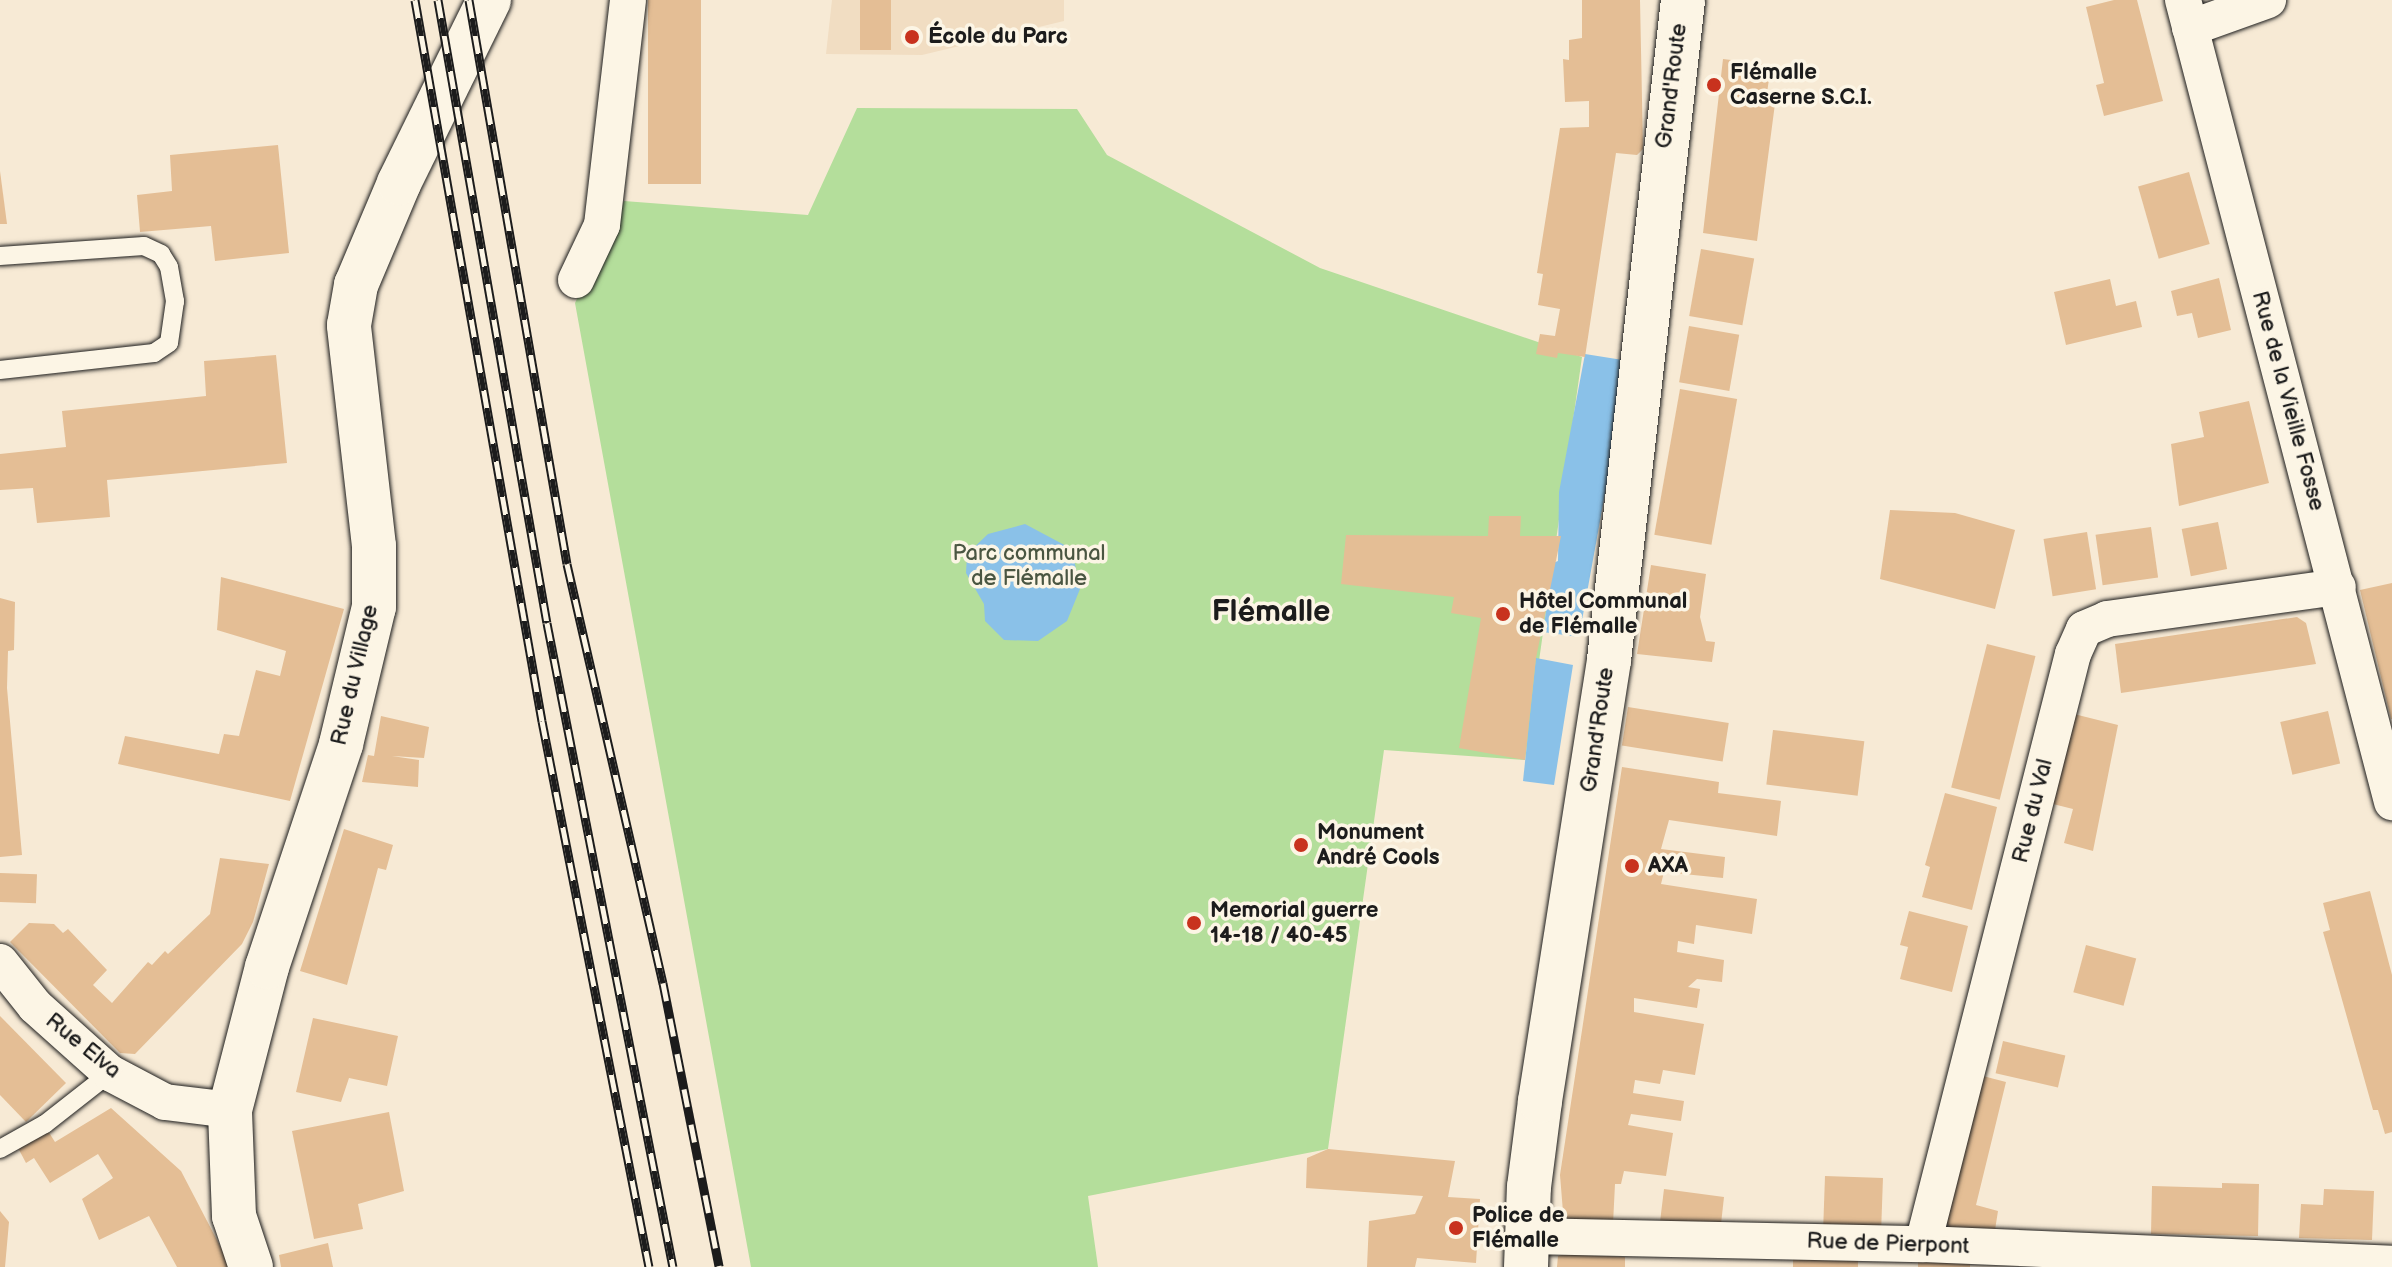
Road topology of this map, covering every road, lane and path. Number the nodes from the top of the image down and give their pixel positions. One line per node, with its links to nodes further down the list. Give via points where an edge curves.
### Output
1 (489, 0): 13 (street, Rue du Village, via 399,183 356,285 349,325 374,546 374,607 341,744 267,967)
2 (628, 0): 7 (street, via 602,225)
3 (1683, 0): 16 (street, Grand'Route, via 1609,660 1540,1101)
4 (2268, 0): 5 (street)
5 (2187, 14): 9 (street, Rue de la Vieille Fosse)
6 (0, 256): 8 (lane, via 144,246 161,254 169,267 175,301 169,343 154,353)
7 (576, 280)
8 (0, 370)
9 (2338, 587): 10 (street, Rue de la Vieille Fosse); 15 (street, Rue du Val, via 2107,619 2084,629 2073,654)
10 (2392, 802)
11 (0, 962): 12 (street, Rue Elva, via 35,1006)
12 (110, 1073): 13 (street, Rue Elva, via 165,1102); 14 (lane, via 45,1124)
13 (230, 1110): 18 (street, Rue du Village, via 234,1216)
14 (0, 1149)
15 (1923, 1244): 16 (street, Rue de Pierpont); 17 (street, Rue de Pierpont)
16 (1526, 1252)
17 (2392, 1264)
18 (251, 1267)

